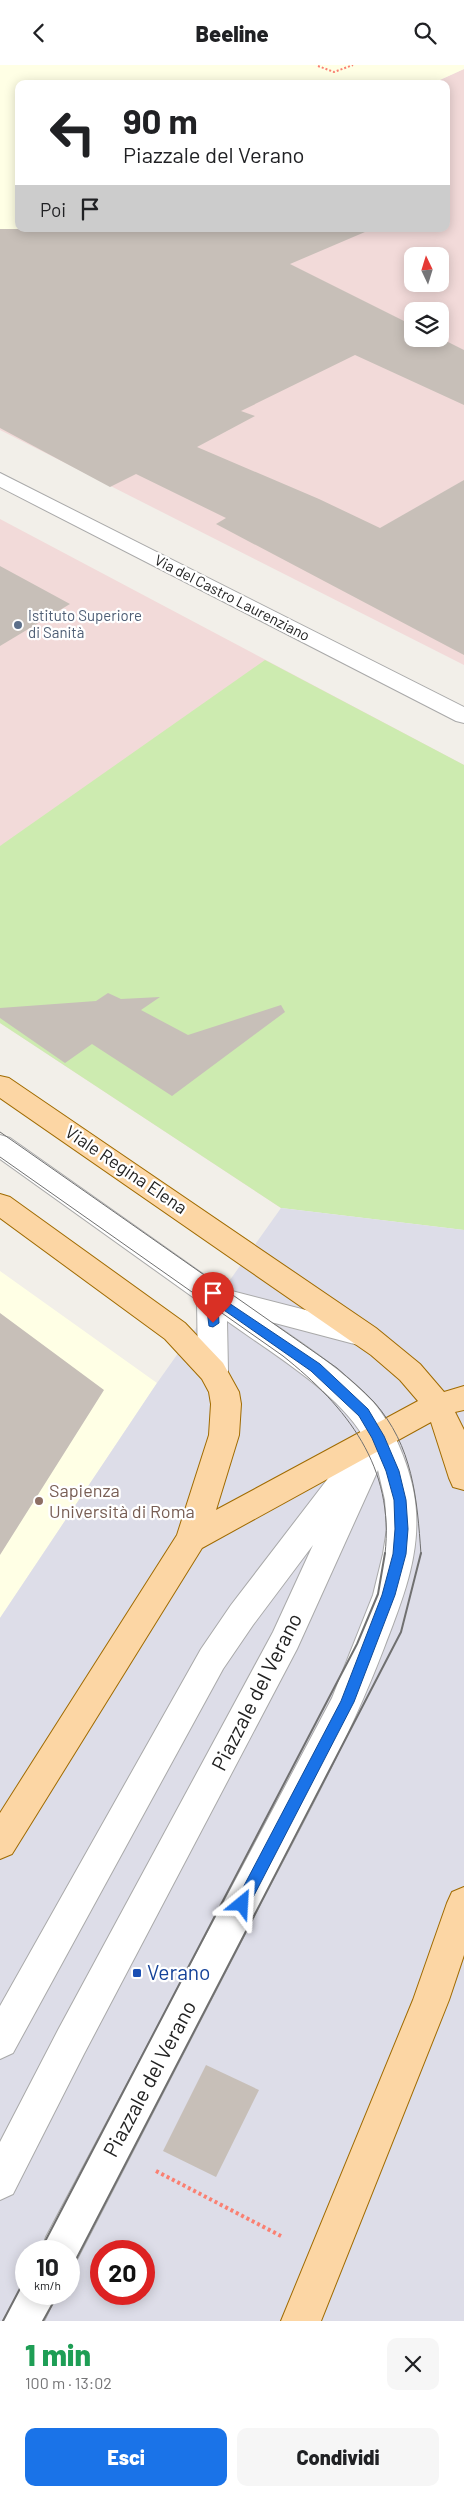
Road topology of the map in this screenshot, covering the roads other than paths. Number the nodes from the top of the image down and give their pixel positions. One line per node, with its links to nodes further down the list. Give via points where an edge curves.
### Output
1 (0, 479): 2 (street, Via del Castro Laurenziano)
2 (464, 716)
3 (0, 1085): 7 (main road, Viale Regina Elena)
4 (0, 1145): 6 (street)
5 (0, 1204): 8 (main road, via 175,1331)
6 (211, 1295): 7 (street); 8 (street); 11 (street, Piazzale del Verano, via 336,1385 364,1412)
7 (362, 1335): 10 (main road)
8 (213, 1371): 13 (main road, via 226,1403 224,1435)
9 (464, 1378): 10 (main road)
10 (450, 1402): 11 (main road); 12 (main road, via 450,1431)
11 (378, 1436): 13 (main road); 16 (street, via 212,1659); 17 (street, Piazzale del Verano, via 286,1639); 18 (street, Piazzale del Verano, via 400,1500 400,1554 385,1604 347,1702)
12 (464, 1478)
13 (191, 1539): 14 (main road)
14 (0, 1843)
15 (464, 1903): 21 (main road, via 431,2000)
16 (0, 2041)
17 (0, 2181)
18 (66, 2240)
19 (32, 2305): 20 (street)
20 (24, 2321)
21 (301, 2321)

